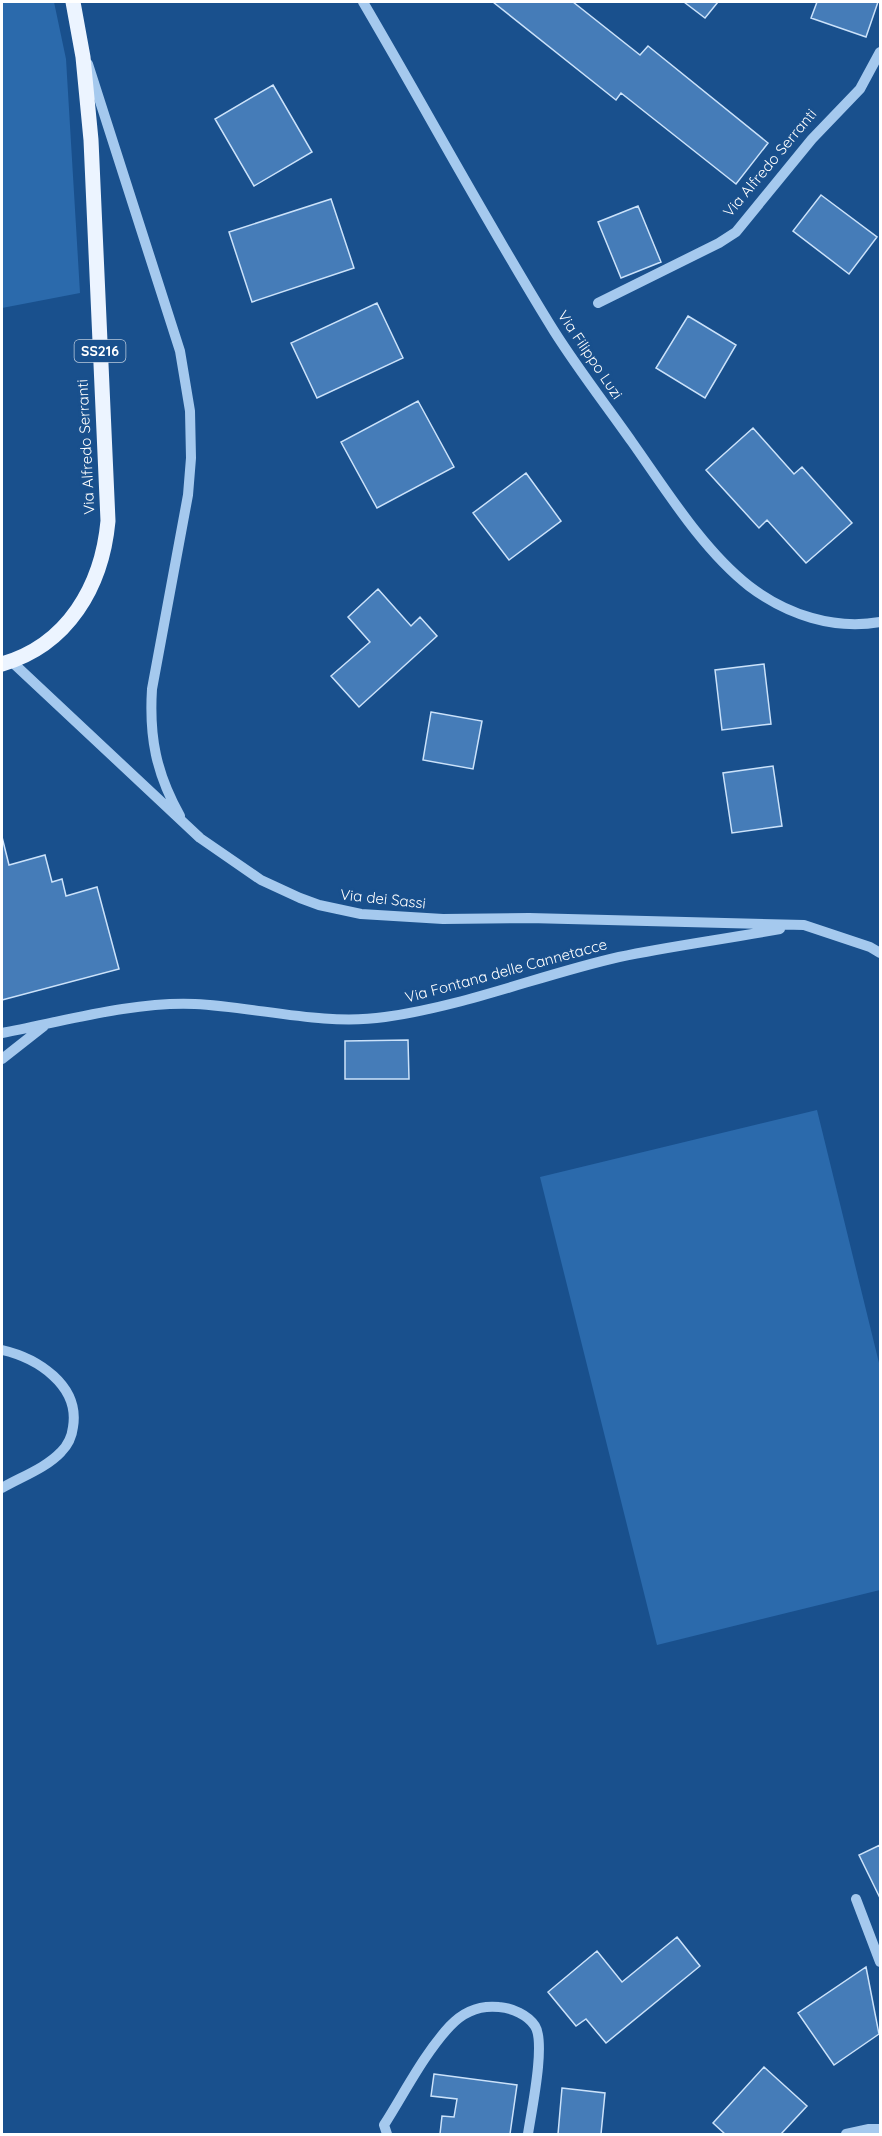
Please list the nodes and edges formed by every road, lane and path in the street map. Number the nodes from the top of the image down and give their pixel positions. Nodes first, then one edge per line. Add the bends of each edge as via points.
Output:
1 (73, 2) edge
2 (363, 2) edge
3 (80, 38) junction
4 (880, 52) edge
5 (598, 303) dead end
6 (880, 622) edge
7 (6, 663) edge
8 (184, 824) junction
9 (804, 925) junction
10 (880, 953) edge
11 (45, 1025) junction
12 (2, 1033) edge
13 (2, 1059) edge
14 (2, 1350) edge
15 (2, 1488) edge
16 (856, 1899) dead end
17 (880, 1962) edge
18 (880, 2129) edge
19 (387, 2134) edge
20 (528, 2134) edge
21 (846, 2134) edge

1 - 3 main road, Via Alfredo Serranti / SS216
2 - 6 street, Via Filippo Luzi via 555,333 684,516 728,568 775,602 815,620 842,625
3 - 7 main road, Via Alfredo Serranti / SS216 via 91,140 108,521 105,550 92,584 72,618 42,645
3 - 8 street via 180,351 190,411 188,495 151,710 161,778
4 - 5 street, Via Alfredo Serranti via 860,89 812,139 736,232
7 - 8 street, Via dei Sassi
8 - 9 street, Via dei Sassi via 261,880 319,905 362,914
9 - 10 street via 870,946
9 - 11 street, Via Fontana delle Cannetacce via 618,957 435,1008 383,1018 337,1019 186,1004 125,1010
11 - 12 street, Via Fontana delle Cannetacce
11 - 13 street
14 - 15 street via 30,1359 55,1376 70,1398 74,1420 68,1443 61,1452
16 - 17 street
18 - 21 street
19 - 20 street via 384,2125 433,2047 469,2010 485,2007 516,2011 536,2027 537,2075

